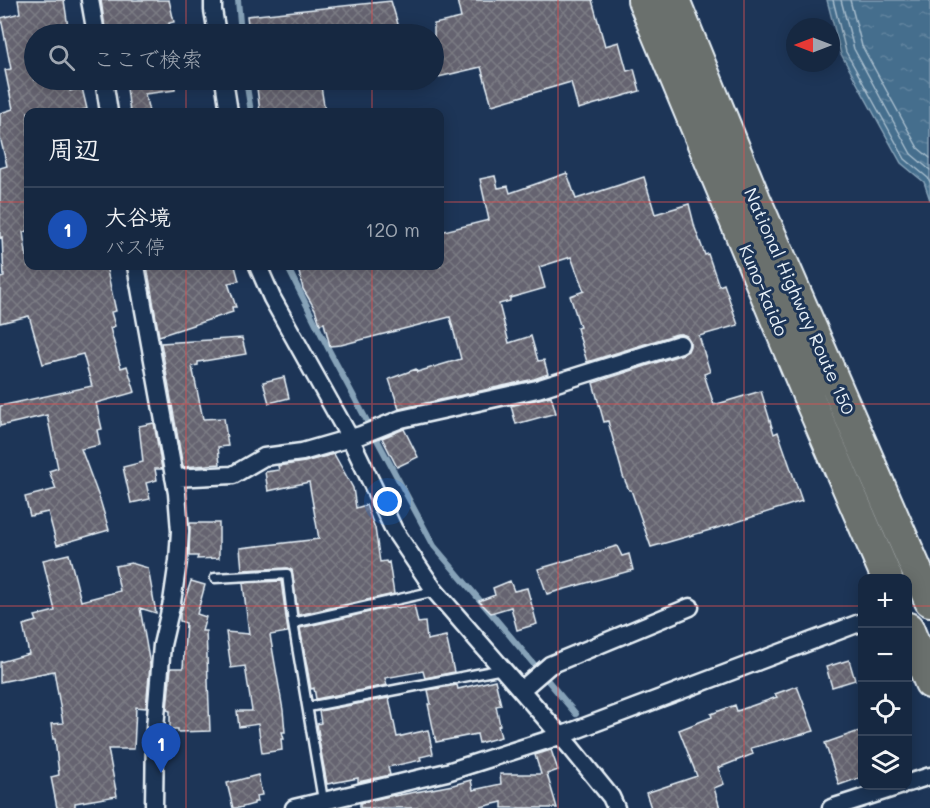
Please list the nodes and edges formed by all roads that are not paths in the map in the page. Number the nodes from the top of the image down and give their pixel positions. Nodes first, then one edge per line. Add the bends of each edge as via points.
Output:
1 (90, 0) edge
2 (213, 0) edge
3 (643, 0) edge
4 (674, 0) edge
5 (94, 24) edge
6 (215, 24) edge
7 (106, 90) edge
8 (226, 90) edge
9 (109, 108) edge
10 (229, 108) edge
11 (137, 270) edge
12 (260, 270) edge
13 (680, 344) dead end
14 (350, 438) junction
15 (174, 478) junction
16 (884, 574) edge
17 (215, 578) dead end
18 (435, 591) junction
19 (930, 601) edge
20 (690, 607) dead end
21 (293, 623) junction
22 (858, 624) edge
23 (912, 638) edge
24 (503, 669) junction
25 (930, 683) edge
26 (521, 690) junction
27 (308, 707) junction
28 (560, 736) junction
29 (930, 776) edge
30 (912, 782) edge
31 (887, 790) edge
32 (324, 804) edge
33 (154, 808) edge
34 (294, 808) edge
35 (616, 808) edge
36 (831, 808) edge

1 - 5 street
2 - 6 street
3 - 16 highway, Kuno-kaido
4 - 19 highway, National Highway Route 150 via 755,199
7 - 9 street
8 - 10 street
11 - 15 street
12 - 14 street
13 - 14 street via 537,389 401,419
14 - 15 street via 302,452 264,457 233,475
14 - 18 street via 394,530
15 - 33 street via 180,531 162,645
17 - 21 lane via 287,574
18 - 21 lane
18 - 24 street
20 - 26 street via 550,665
21 - 27 lane
22 - 28 street
23 - 25 highway
24 - 26 street
24 - 27 lane
26 - 28 street
27 - 32 lane
28 - 32 street via 447,772
28 - 35 street
29 - 30 street
31 - 36 street
32 - 34 street

